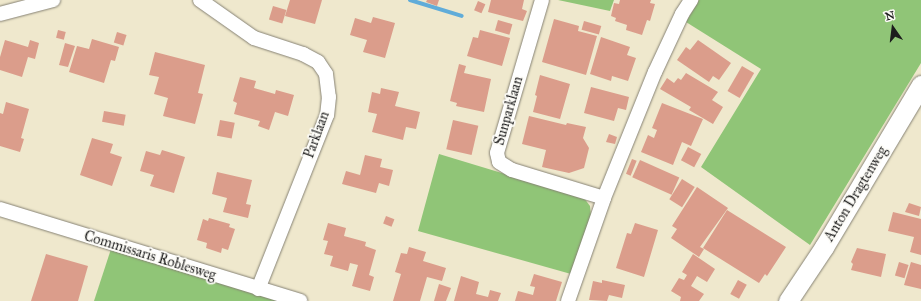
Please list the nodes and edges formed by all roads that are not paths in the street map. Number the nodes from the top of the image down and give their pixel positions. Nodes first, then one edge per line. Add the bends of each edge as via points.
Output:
1 (53, 0) edge
2 (200, 0) edge
3 (542, 0) edge
4 (691, 0) edge
5 (1, 14) edge
6 (921, 85) edge
7 (604, 198) junction
8 (0, 209) edge
9 (258, 289) junction
10 (300, 301) edge
11 (568, 301) edge
12 (788, 301) edge

1 - 5 street
2 - 9 street, Parklaan via 254,38 303,54 318,62 326,74 329,97 326,115
3 - 7 street, Sunparklaan via 496,153 499,162 512,170
4 - 7 street via 655,72
6 - 12 main road, Anton Dragtenweg via 824,247
7 - 11 street
8 - 9 street, Commissaris Roblesweg
9 - 10 street, Commissaris Roblesweg

